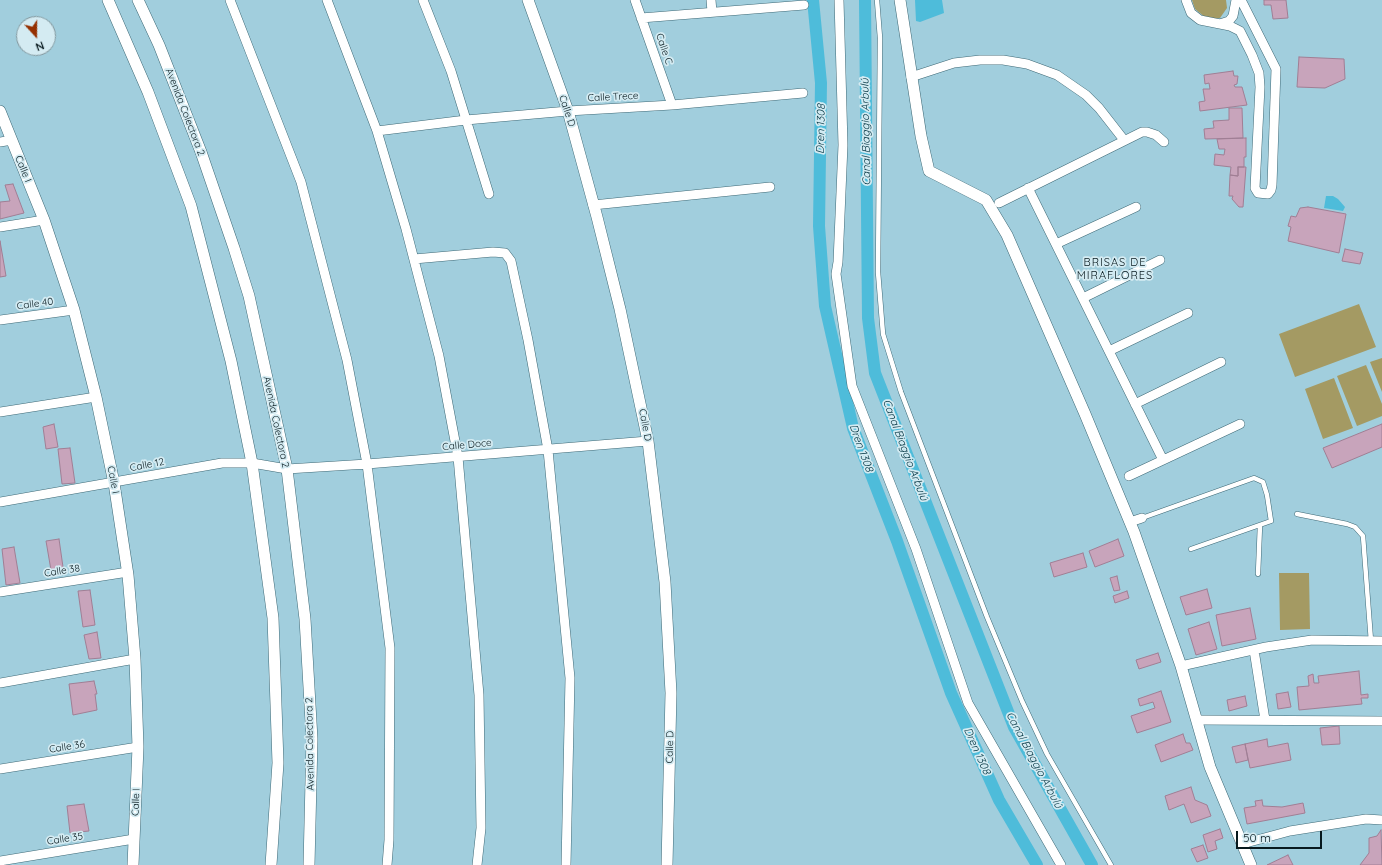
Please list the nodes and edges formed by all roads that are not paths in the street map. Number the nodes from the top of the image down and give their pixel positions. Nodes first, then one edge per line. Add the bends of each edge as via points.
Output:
1 (108, 0) edge
2 (138, 0) edge
3 (230, 0) edge
4 (327, 0) edge
5 (423, 0) edge
6 (528, 0) edge
7 (635, 0) edge
8 (710, 0) edge
9 (839, 0) edge
10 (877, 0) edge
11 (900, 0) edge
12 (1186, 0) edge
13 (1236, 0) edge
14 (1241, 0) edge
15 (804, 4) dead end
16 (712, 12) junction
17 (642, 18) junction
18 (1219, 24) junction
19 (911, 77) junction
20 (803, 93) dead end
21 (672, 105) junction
22 (0, 111) edge
23 (568, 111) junction
24 (466, 120) junction
25 (377, 131) junction
26 (12, 140) junction
27 (1124, 140) junction
28 (0, 142) edge
29 (1164, 142) dead end
30 (770, 187) dead end
31 (1028, 188) junction
32 (489, 194) dead end
33 (999, 203) dead end
34 (593, 205) junction
35 (1136, 207) dead end
36 (44, 220) junction
37 (0, 227) edge
38 (1056, 244) junction
39 (414, 259) junction
40 (1160, 260) dead end
41 (1083, 298) junction
42 (74, 310) junction
43 (1188, 313) dead end
44 (0, 320) edge
45 (1109, 351) junction
46 (1221, 362) dead end
47 (96, 397) junction
48 (1135, 404) junction
49 (0, 412) edge
50 (1240, 424) dead end
51 (648, 441) junction
52 (548, 450) junction
53 (458, 457) junction
54 (1163, 460) junction
55 (252, 464) junction
56 (367, 464) junction
57 (287, 469) junction
58 (1129, 476) dead end
59 (114, 483) junction
60 (0, 502) edge
61 (1297, 514) dead end
62 (1142, 518) joint
63 (1130, 522) junction
64 (1260, 525) junction
65 (1192, 549) dead end
66 (128, 572) junction
67 (1258, 574) dead end
68 (0, 592) edge
69 (1370, 641) junction
70 (1382, 641) edge
71 (1254, 650) junction
72 (135, 659) junction
73 (1181, 666) junction
74 (0, 683) edge
75 (1196, 720) junction
76 (1265, 720) junction
77 (1382, 721) edge
78 (138, 746) junction
79 (0, 769) edge
80 (1382, 820) edge
81 (134, 839) junction
82 (1242, 844) junction
83 (0, 861) edge
84 (133, 865) edge
85 (271, 865) edge
86 (309, 865) edge
87 (387, 865) edge
88 (477, 865) edge
89 (566, 865) edge
90 (667, 865) edge
91 (1061, 865) edge
92 (1111, 865) edge
93 (1251, 865) edge

1 - 55 street via 148,92 191,206 231,361
2 - 57 street, Avenida Colectora 2 via 159,45 201,152 234,248 248,296
3 - 56 street via 301,182 347,360
4 - 25 street
5 - 24 street via 452,71
6 - 23 street, Calle D
7 - 17 street, Calle C
8 - 16 street
9 - 91 street via 844,145 836,274 852,386 916,549 968,703
10 - 92 lane via 880,38 878,272 883,334 904,400 1022,701 1047,754
11 - 19 street
12 - 18 street via 1191,13 1196,17
13 - 18 street via 1234,16 1229,21
14 - 18 street via 1276,69 1272,185 1268,194 1258,193 1255,188 1260,100 1257,67 1240,31 1236,27
15 - 16 street
16 - 17 street
17 - 21 street, Calle C
19 - 27 street via 960,62 1002,60 1028,64 1057,75 1086,95
19 - 63 street via 929,171 986,200 1007,235
20 - 21 street, Calle Trece
21 - 23 street, Calle Trece
22 - 26 street, Calle I
23 - 24 street, Calle Trece
23 - 34 street, Calle D
24 - 25 street, Calle Trece
24 - 32 street
25 - 39 street
26 - 28 street
26 - 36 street, Calle I
27 - 29 street via 1147,132
27 - 31 street
30 - 34 street
31 - 33 street
31 - 38 street
34 - 51 street, Calle D via 620,309
35 - 38 street
36 - 37 street
36 - 42 street, Calle I
38 - 41 street
39 - 52 street via 493,252 505,253 511,261
39 - 53 street via 439,356
40 - 41 street
41 - 45 street
42 - 44 street, Calle 40
42 - 47 street, Calle I
43 - 45 street
45 - 48 street
46 - 48 street
47 - 49 street
47 - 59 street, Calle I
48 - 54 street
50 - 54 street
51 - 52 street, Calle Doce
51 - 90 street, Calle D via 665,582 671,693
52 - 53 street, Calle Doce
52 - 89 street via 570,678
53 - 56 street, Calle Doce
53 - 88 street via 479,695 481,828
54 - 58 street
55 - 57 street, Calle 12
55 - 59 street, Calle 12 via 222,463
55 - 85 street via 273,618 278,763
56 - 57 street, Calle Doce
56 - 87 street via 390,648
57 - 86 street, Avenida Colectora 2 via 306,618 312,739
59 - 60 street, Calle 12
59 - 66 street, Calle I
61 - 69 lane via 1347,524 1363,536
62 - 63 street
62 - 64 lane via 1254,478 1263,482 1268,495 1271,521
63 - 73 street
64 - 65 lane
64 - 67 lane
66 - 68 street, Calle 38
66 - 72 street, Calle I
69 - 70 street
69 - 71 street via 1312,640
71 - 73 street
71 - 76 street
72 - 74 street
72 - 78 street, Calle I
73 - 75 street
75 - 76 street
75 - 82 street via 1210,767
76 - 77 street
78 - 79 street, Calle 36
78 - 81 street, Calle I
80 - 82 street via 1366,819 1290,831
81 - 83 street, Calle 35
81 - 84 street, Calle I
82 - 93 street

